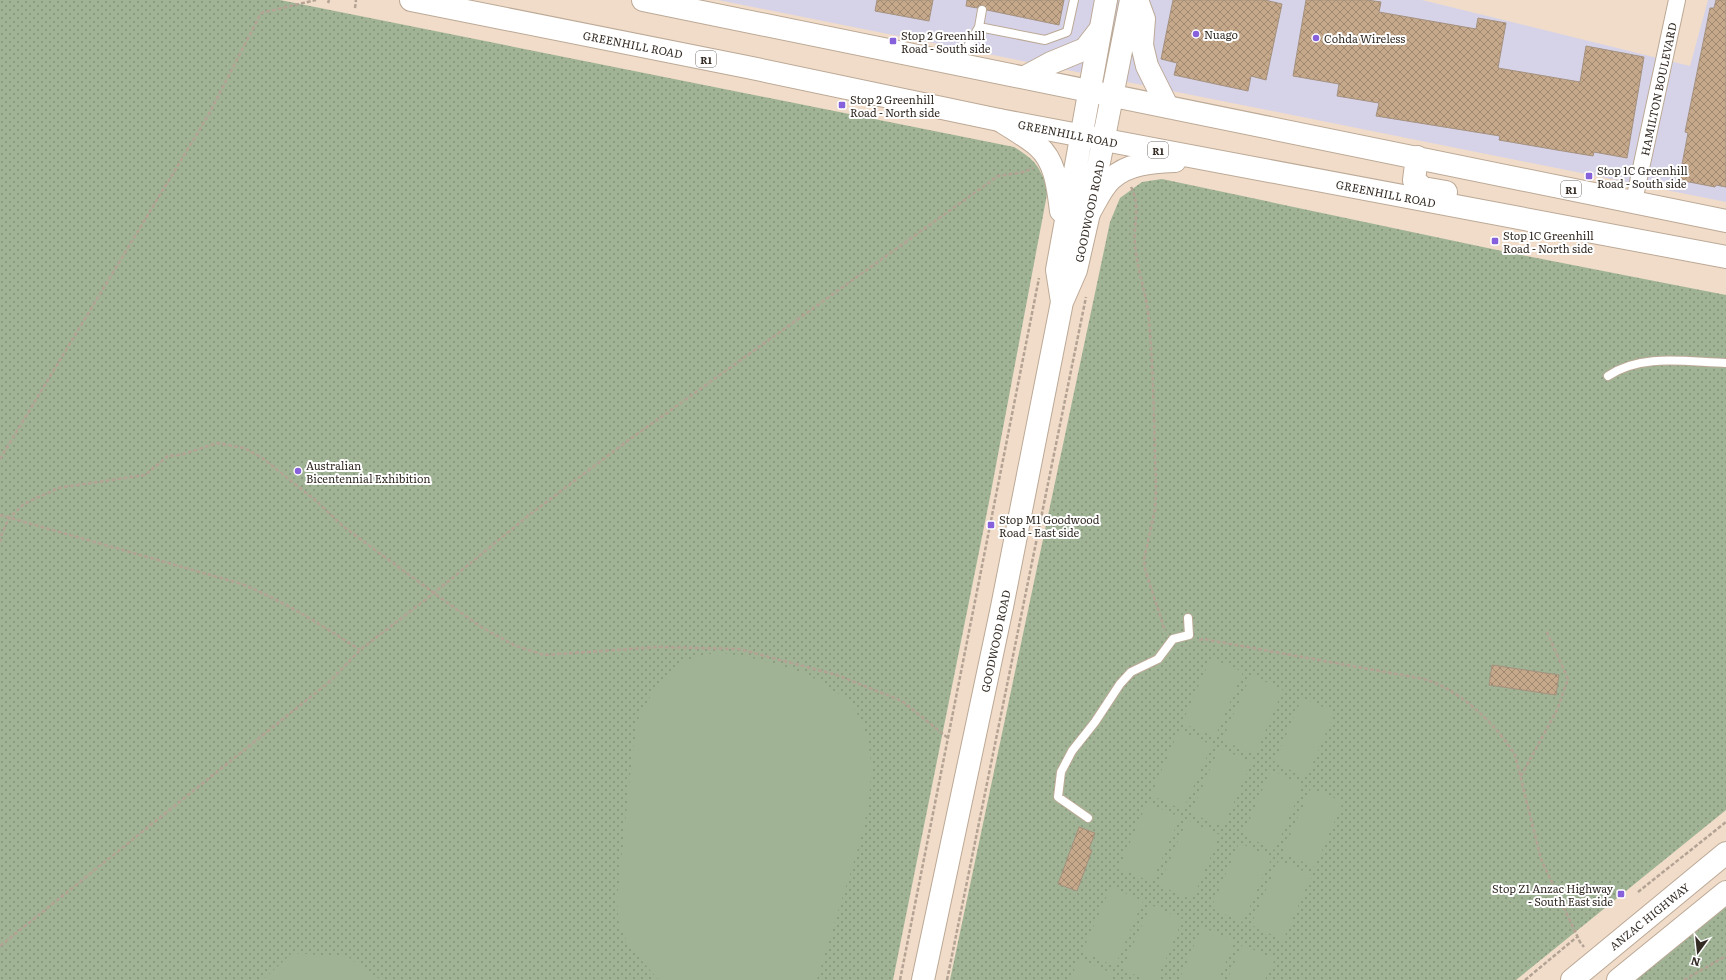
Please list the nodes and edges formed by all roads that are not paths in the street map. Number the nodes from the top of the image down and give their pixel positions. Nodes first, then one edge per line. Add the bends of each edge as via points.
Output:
1 (642, 0) edge
2 (1074, 0) edge
3 (1106, 0) edge
4 (1131, 0) edge
5 (1137, 0) edge
6 (1677, 0) edge
7 (417, 1) edge
8 (485, 7) edge
9 (982, 10) dead end
10 (979, 27) junction
11 (1099, 31) junction
12 (959, 63) junction
13 (1025, 77) junction
14 (1089, 90) junction
15 (1112, 94) junction
16 (1167, 106) junction
17 (999, 120) junction
18 (1080, 135) junction
19 (1104, 140) junction
20 (1417, 157) junction
21 (1213, 161) junction
22 (1634, 202) junction
23 (1089, 213) junction
24 (1498, 214) junction
25 (1726, 221) edge
26 (1064, 232) junction
27 (1726, 257) edge
28 (1062, 302) junction
29 (1726, 363) edge
30 (1608, 376) dead end
31 (1188, 618) dead end
32 (1088, 818) dead end
33 (1726, 853) edge
34 (1726, 892) edge
35 (923, 980) edge
36 (1572, 980) edge
37 (1618, 980) edge

1 - 12 main road, R1
2 - 10 lane via 1067,32 1045,40
3 - 11 main road, GOODWOOD ROAD
4 - 15 main road, GOODWOOD ROAD
5 - 16 main road via 1144,19 1142,45 1147,66
6 - 22 street, HAMILTON BOULEVARD
7 - 8 main road, GREENHILL ROAD / R1
8 - 17 main road, GREENHILL ROAD / R1 via 747,67
9 - 10 lane
10 - 12 lane
11 - 13 main road via 1085,49
11 - 14 main road, GOODWOOD ROAD
12 - 13 main road, R1
13 - 14 main road, R1
14 - 15 main road, R1
14 - 18 main road, GOODWOOD ROAD
15 - 16 main road, R1
15 - 19 main road, GOODWOOD ROAD
16 - 20 main road, R1
17 - 18 main road, GREENHILL ROAD / R1
17 - 26 main road via 1038,146 1050,162 1058,186
18 - 19 main road, GREENHILL ROAD / R1
18 - 26 main road, GOODWOOD ROAD
19 - 21 main road, GREENHILL ROAD / R1
19 - 23 main road, GOODWOOD ROAD
20 - 22 main road, R1
20 - 24 main road via 1414,180 1423,188 1464,196
21 - 23 main road via 1141,164 1121,171 1110,180
21 - 24 main road, GREENHILL ROAD / R1
22 - 25 main road, R1
23 - 28 main road, GOODWOOD ROAD via 1076,270
24 - 27 main road, GREENHILL ROAD / R1
26 - 28 main road, GOODWOOD ROAD via 1058,270
28 - 35 main road, GOODWOOD ROAD via 1002,607
29 - 30 lane via 1653,360 1620,368
31 - 32 lane via 1189,635 1173,639 1158,659 1131,672 1072,750 1061,772 1058,797
33 - 36 main road, ANZAC HIGHWAY
34 - 37 main road

